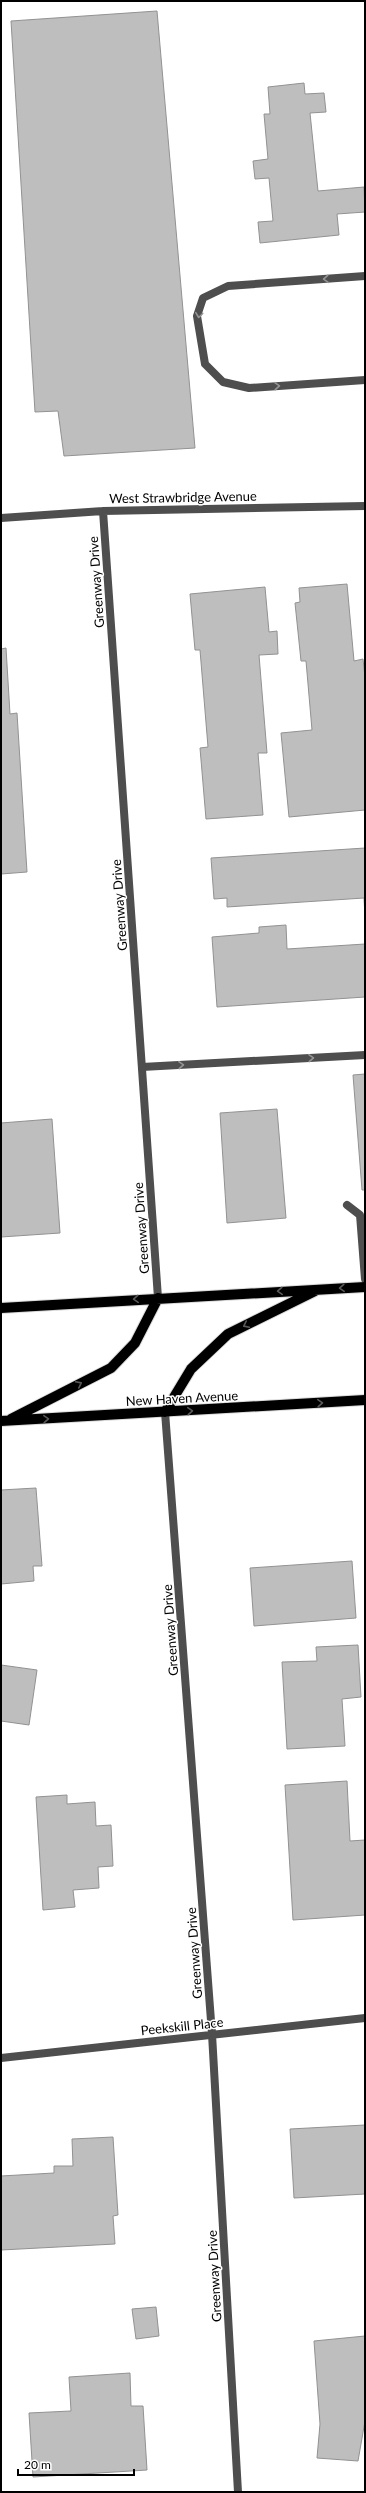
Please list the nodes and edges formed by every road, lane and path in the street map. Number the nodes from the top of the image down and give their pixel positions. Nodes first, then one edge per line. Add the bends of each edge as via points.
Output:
1 (365, 276) edge
2 (365, 380) edge
3 (365, 506) edge
4 (104, 511) junction
5 (1, 518) edge
6 (365, 1055) edge
7 (142, 1067) junction
8 (347, 1205) dead end
9 (365, 1279) edge
10 (365, 1287) edge
11 (319, 1289) junction
12 (158, 1298) junction
13 (1, 1308) edge
14 (365, 1400) edge
15 (165, 1412) junction
16 (4, 1421) edge
17 (365, 2018) edge
18 (212, 2034) junction
19 (1, 2058) edge
20 (238, 2492) edge

1 -> 2 street via 228,286 203,298 197,316 205,364 223,382 249,388
3 - 4 street, West Strawbridge Avenue
4 - 5 street, West Strawbridge Avenue
4 - 7 street, Greenway Drive
7 -> 6 street
7 - 12 street, Greenway Drive
8 - 9 street via 360,1214
10 -> 11 main road
11 -> 12 main road
11 -> 15 main road via 228,1334 191,1369
12 -> 13 main road
16 -> 12 main road via 111,1368 136,1343
15 -> 14 main road, New Haven Avenue
16 -> 15 main road, New Haven Avenue
15 - 18 street, Greenway Drive
17 - 18 street, Peekskill Place
18 - 19 street, Peekskill Place
18 - 20 street, Greenway Drive

